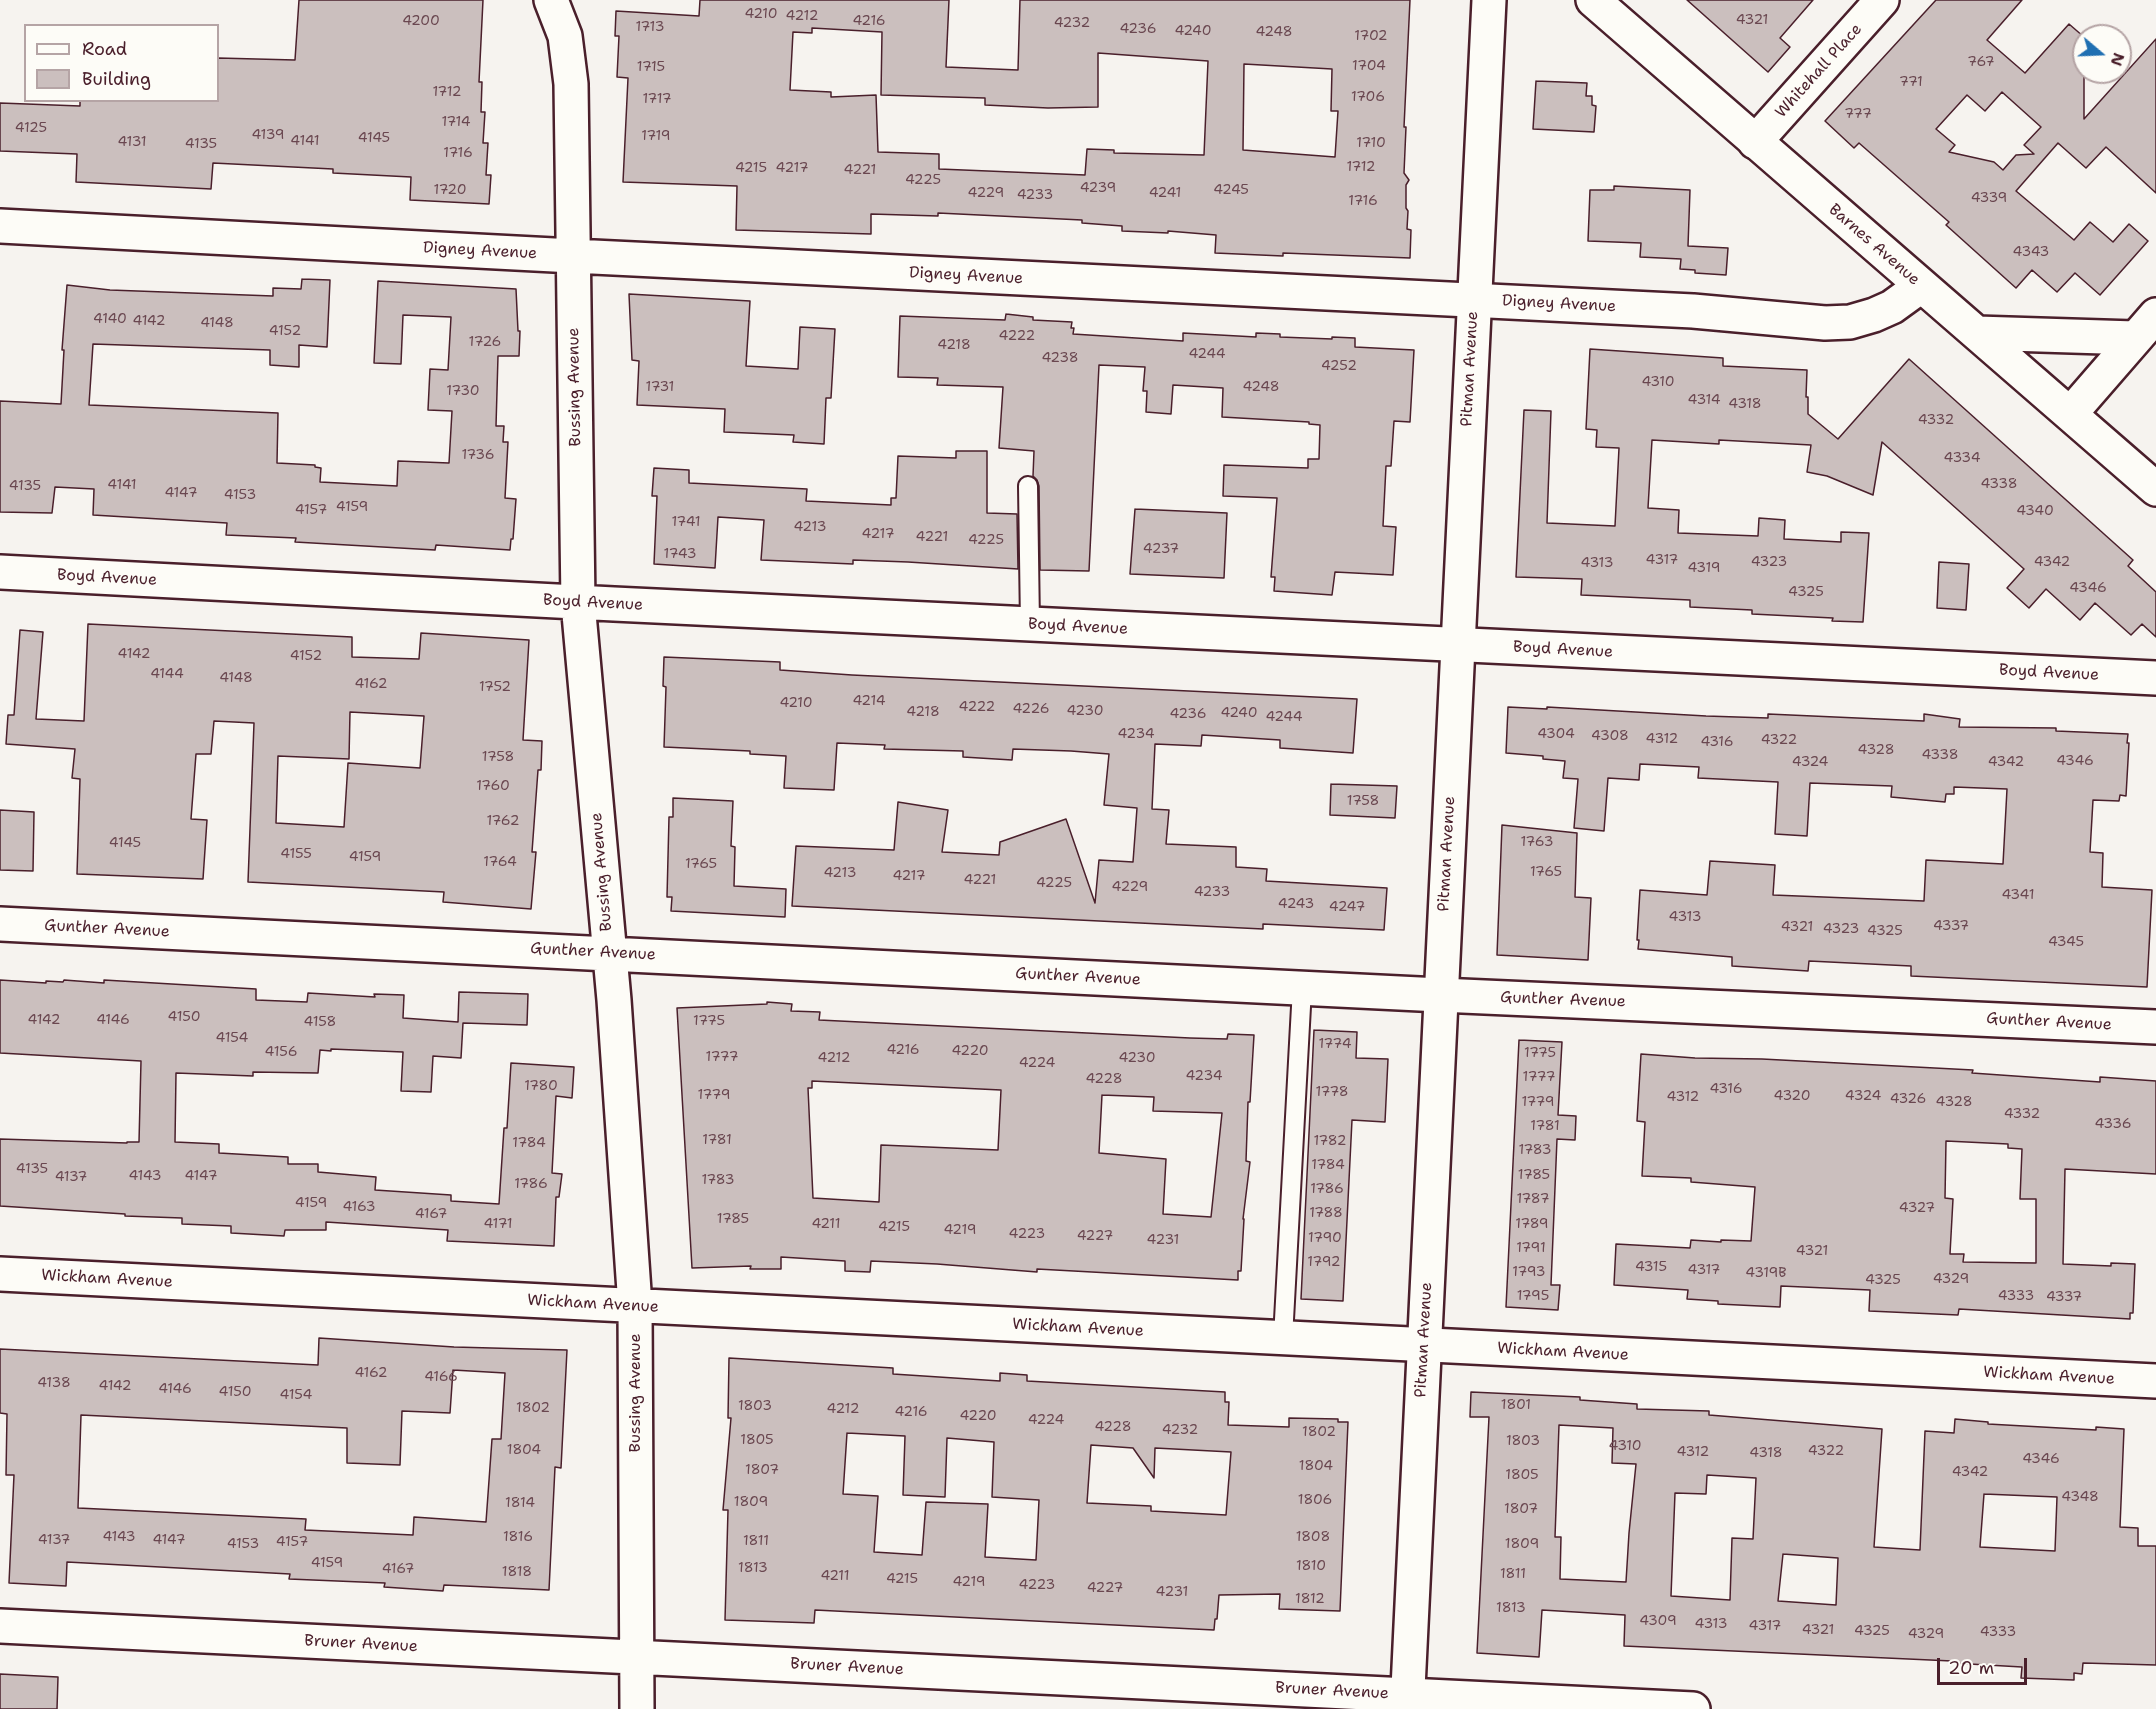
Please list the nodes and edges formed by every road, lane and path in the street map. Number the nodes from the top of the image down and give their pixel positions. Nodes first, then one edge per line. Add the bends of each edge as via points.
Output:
1 (551, 0) edge
2 (567, 0) edge
3 (1489, 0) edge
4 (1593, 0) edge
5 (1882, 0) edge
6 (565, 36) junction
7 (1755, 142) junction
8 (0, 226) edge
9 (573, 256) junction
10 (1921, 286) junction
11 (1473, 301) junction
12 (2145, 327) edge
13 (1977, 333) junction
14 (2071, 413) junction
15 (1028, 486) dead end
16 (2156, 489) edge
17 (0, 572) edge
18 (578, 603) junction
19 (1030, 624) junction
20 (1458, 645) junction
21 (2156, 678) edge
22 (0, 924) edge
23 (609, 953) junction
24 (1302, 988) junction
25 (1440, 995) junction
26 (2156, 1027) edge
27 (0, 1274) edge
28 (635, 1306) junction
29 (1284, 1338) junction
30 (1424, 1346) junction
31 (2156, 1381) edge
32 (0, 1626) edge
33 (636, 1657) junction
34 (1408, 1702) edge
35 (637, 1709) edge
36 (1693, 1709) edge

1 - 6 street, Bussing Avenue
2 - 6 street, Bussing Avenue
3 - 11 street, Pitman Avenue
4 - 7 street, Barnes Avenue
5 - 7 street, Whitehall Place
6 - 9 street, Bussing Avenue via 571,84
7 - 10 street, Barnes Avenue
8 - 9 street, Digney Avenue
9 - 11 street, Digney Avenue
9 - 18 street, Bussing Avenue
10 - 11 street, Digney Avenue via 1874,315 1850,322 1825,323 1693,311
10 - 13 street, Barnes Avenue
11 - 20 street, Pitman Avenue
12 - 13 street
12 - 14 street
13 - 14 street, Barnes Avenue
14 - 16 street, Barnes Avenue
15 - 19 lane
17 - 18 street, Boyd Avenue
18 - 19 street, Boyd Avenue
18 - 23 street, Bussing Avenue
19 - 20 street, Boyd Avenue
20 - 21 street, Boyd Avenue
20 - 25 street, Pitman Avenue
22 - 23 street, Gunther Avenue
23 - 24 street, Gunther Avenue
23 - 28 street, Bussing Avenue
24 - 25 street, Gunther Avenue
24 - 29 lane
25 - 26 street, Gunther Avenue
25 - 30 street, Pitman Avenue
27 - 28 street, Wickham Avenue
28 - 29 street, Wickham Avenue
28 - 33 street, Bussing Avenue
29 - 30 street, Wickham Avenue
30 - 31 street, Wickham Avenue
30 - 34 street, Pitman Avenue
32 - 33 street, Bruner Avenue
33 - 34 street, Bruner Avenue
33 - 35 street, Bussing Avenue
34 - 36 street, Bruner Avenue

